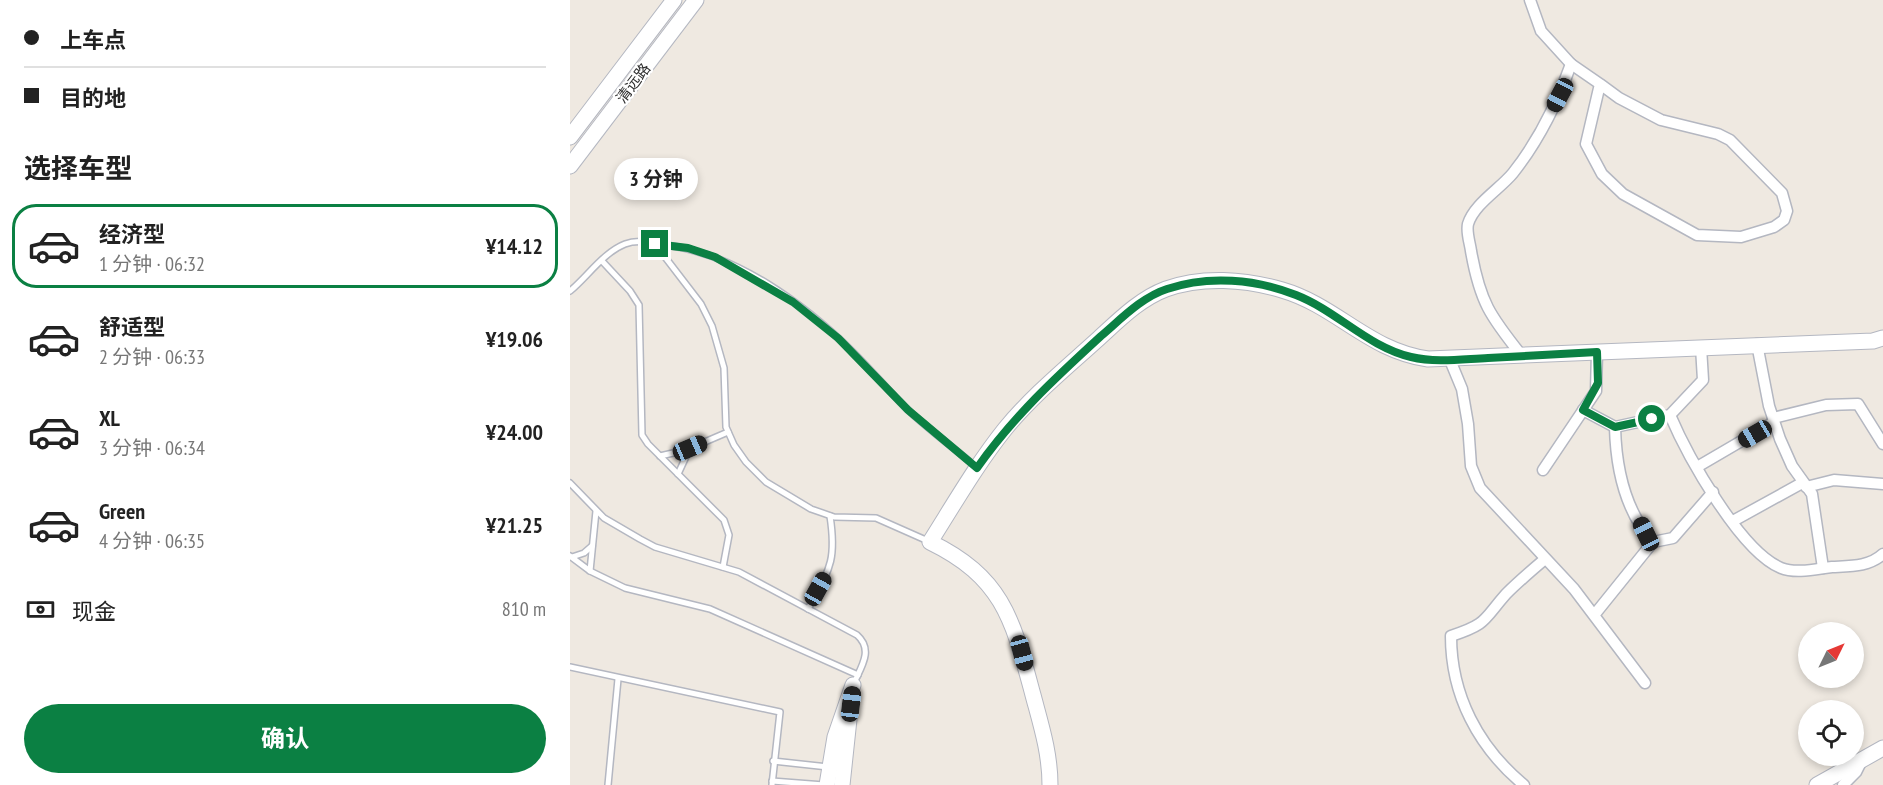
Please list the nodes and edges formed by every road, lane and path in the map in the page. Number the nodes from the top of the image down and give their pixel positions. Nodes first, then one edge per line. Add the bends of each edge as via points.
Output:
1 (674, 0) edge
2 (696, 0) edge
3 (1529, 0) edge
4 (1571, 64) junction
5 (1600, 84) junction
6 (570, 137) edge
7 (570, 166) edge
8 (655, 244) junction
9 (602, 261) junction
10 (570, 291) edge
11 (1883, 338) edge
12 (1757, 344) junction
13 (1701, 347) junction
14 (1597, 352) junction
15 (1522, 356) junction
16 (1450, 360) junction
17 (1583, 410) junction
18 (1670, 415) junction
19 (1774, 420) junction
20 (1615, 427) junction
21 (728, 432) junction
22 (1883, 444) edge
23 (690, 448) junction
24 (660, 456) junction
25 (1696, 467) junction
26 (977, 468) junction
27 (1543, 470) dead end
28 (678, 474) junction
29 (570, 483) edge
30 (1883, 484) edge
31 (1804, 485) junction
32 (1713, 492) junction
33 (596, 511) junction
34 (830, 516) junction
35 (1733, 521) junction
36 (930, 542) junction
37 (1653, 542) junction
38 (593, 544) junction
39 (1883, 554) edge
40 (571, 556) edge
41 (1545, 559) junction
42 (723, 567) junction
43 (1822, 568) junction
44 (590, 571) junction
45 (808, 609) junction
46 (1595, 614) junction
47 (570, 667) edge
48 (618, 679) junction
49 (856, 680) junction
50 (1645, 683) dead end
51 (1883, 748) edge
52 (1864, 759) edge
53 (773, 761) junction
54 (829, 766) junction
55 (1852, 766) edge
56 (1860, 766) edge
57 (772, 783) edge
58 (608, 785) edge
59 (827, 785) edge
60 (842, 785) edge
61 (1050, 785) edge
62 (1524, 785) edge
63 (1817, 785) edge
64 (1843, 785) edge

1 - 6 street, 清远路
2 - 7 street, 清远路
3 - 4 street via 1541,31
4 - 5 street
4 - 15 street via 1560,95 1535,141 1468,225 1483,302
5 - 5 street via 1654,117 1730,140 1782,193 1787,211 1784,220 1741,237 1697,236 1623,194 1602,174 1586,144
8 - 9 lane via 624,245
8 - 21 lane via 701,304 717,338 724,368
8 - 26 lane via 688,248 715,257 793,302 838,338 908,410
9 - 10 lane
9 - 24 lane via 639,305 641,428 648,444
11 - 12 street
12 - 13 street
12 - 19 street
13 - 14 street
13 - 18 street via 1703,380
14 - 15 street
14 - 17 street via 1598,383
15 - 16 street
16 - 26 street via 1414,357 1385,348 1320,306 1270,286 1225,280 1180,285 1153,295 1117,322 1028,403
16 - 41 street via 1462,389 1476,480
17 - 20 street
17 - 27 street
18 - 20 street
18 - 25 street
19 - 22 street via 1826,405 1858,404
19 - 25 street
19 - 31 street
20 - 37 street via 1622,482
21 - 23 lane
21 - 34 lane via 740,454 766,482 799,504
23 - 24 lane
23 - 28 lane
24 - 28 lane
25 - 32 street
26 - 36 street
28 - 42 lane via 727,525 729,540
29 - 33 lane
30 - 31 street via 1834,480
31 - 35 street
31 - 43 street via 1812,494 1815,507
32 - 35 street
32 - 37 street via 1673,538
33 - 38 lane
33 - 42 lane via 655,547
34 - 36 lane via 876,518
34 - 45 lane via 832,562
35 - 43 street via 1773,564 1786,569
36 - 61 street via 975,571 1009,613 1048,751
37 - 46 street
38 - 40 lane via 584,553
38 - 44 lane
39 - 43 street via 1866,565
40 - 44 lane
41 - 46 street
41 - 62 street via 1506,595 1487,619 1451,636 1452,665 1462,705 1495,756
42 - 45 lane
44 - 49 lane via 625,588 710,609
45 - 49 lane via 861,639 867,654
46 - 50 street
47 - 48 lane
48 - 53 lane via 780,712
48 - 58 lane
49 - 54 street
49 - 60 street
51 - 52 street
53 - 54 lane
53 - 57 lane
54 - 59 street
55 - 63 street
56 - 64 street
57 - 59 lane

